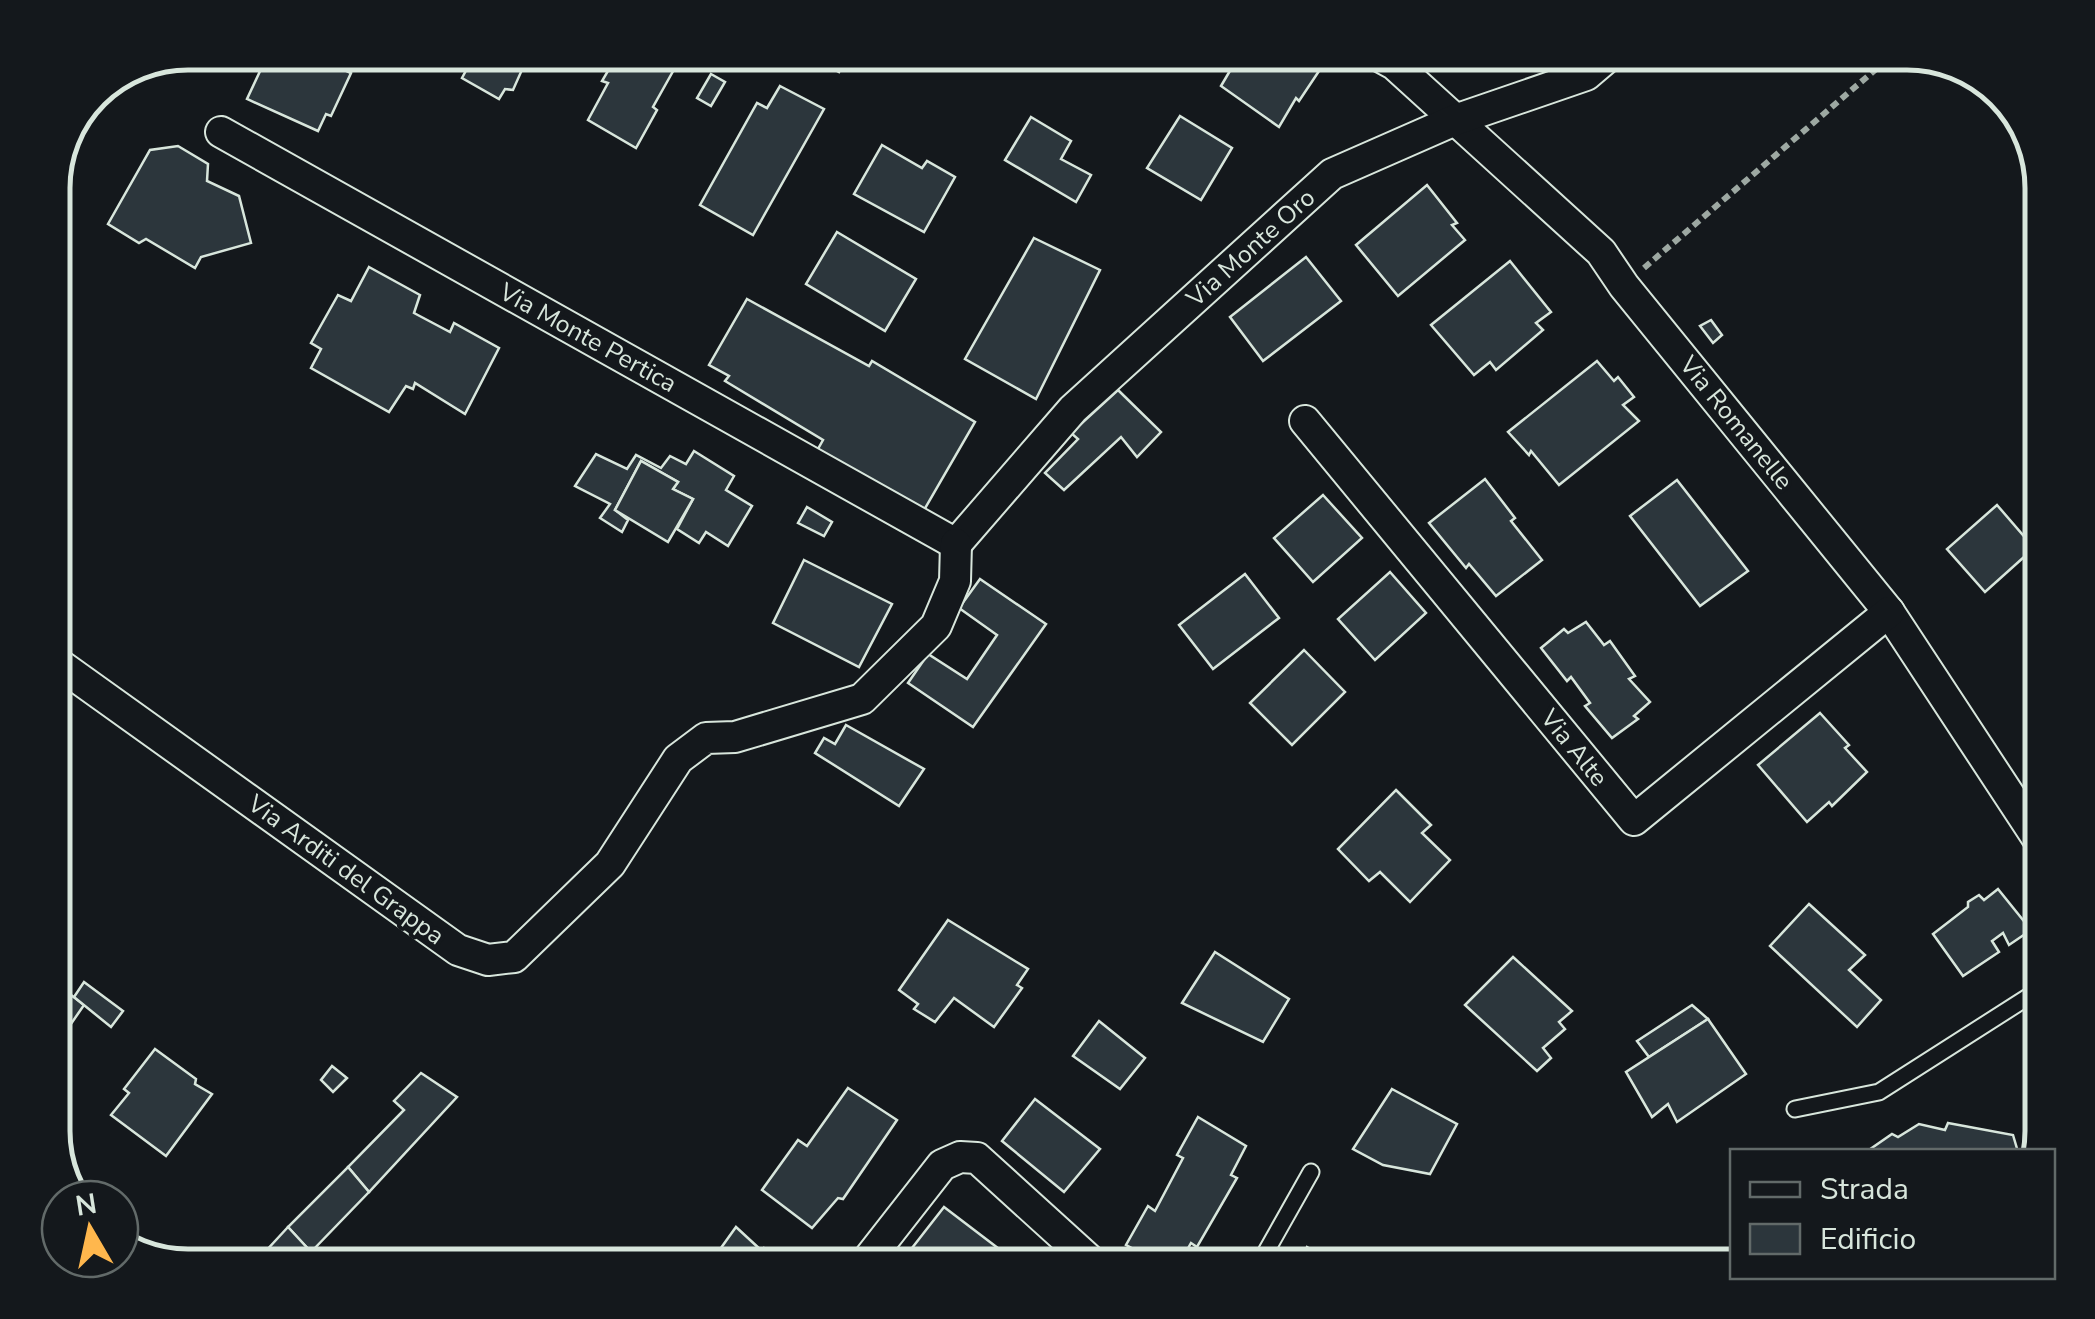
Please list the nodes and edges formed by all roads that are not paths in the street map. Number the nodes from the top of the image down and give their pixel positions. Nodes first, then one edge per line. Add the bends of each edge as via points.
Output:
1 (1401, 70) edge
2 (1592, 70) edge
3 (1455, 120) junction
4 (221, 132) dead end
5 (1305, 421) dead end
6 (956, 544) junction
7 (1890, 612) junction
8 (70, 672) edge
9 (2025, 819) edge
10 (2025, 999) edge
11 (1795, 1109) dead end
12 (1311, 1172) dead end
13 (876, 1249) edge
14 (1077, 1249) edge
15 (1268, 1249) edge

1 - 3 street, Via Romanelle
2 - 3 street, Via Monte Oro
3 - 6 street, Via Monte Oro via 1332,174 1074,409
3 - 7 street, Via Romanelle via 1600,252
4 - 6 street, Via Monte Pertica
5 - 7 street, Via Alte via 1634,820
6 - 8 street, Via Arditi del Grappa via 956,581 936,626 862,699 735,737 706,738 678,759 610,864 514,957 488,960 458,950
7 - 9 street, Via Romanelle
10 - 11 lane via 1879,1092
12 - 15 lane
13 - 14 street via 942,1165 960,1157 977,1158

